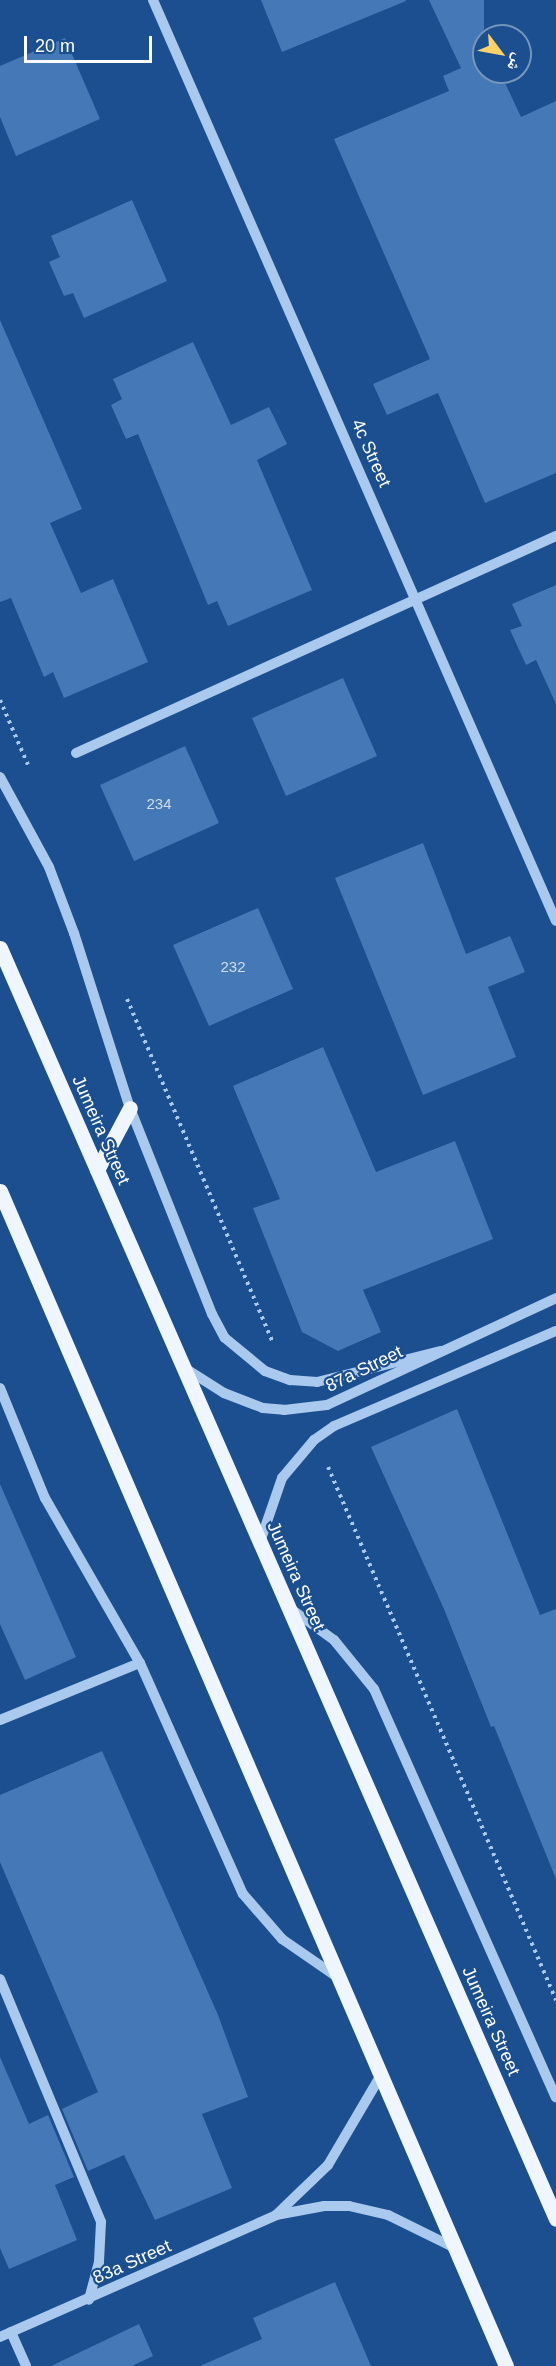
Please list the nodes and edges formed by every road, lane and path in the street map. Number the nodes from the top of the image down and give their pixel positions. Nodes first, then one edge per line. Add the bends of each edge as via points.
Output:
1 (153, 0) edge
2 (556, 536) edge
3 (418, 600) junction
4 (0, 700) edge
5 (76, 753) dead end
6 (32, 776) dead end
7 (0, 777) edge
8 (556, 921) edge
9 (0, 948) edge
10 (125, 994) dead end
11 (130, 1108) junction
12 (97, 1170) junction
13 (0, 1191) edge
14 (556, 1298) edge
15 (556, 1331) edge
16 (278, 1347) dead end
17 (440, 1351) junction
18 (183, 1367) junction
19 (0, 1388) edge
20 (326, 1462) dead end
21 (260, 1542) junction
22 (288, 1607) junction
23 (140, 1663) junction
24 (0, 1720) edge
25 (0, 1979) edge
26 (340, 1979) junction
27 (556, 2000) edge
28 (381, 2075) junction
29 (556, 2097) edge
30 (276, 2215) junction
31 (556, 2219) edge
32 (455, 2248) junction
33 (89, 2300) junction
34 (11, 2332) junction
35 (0, 2337) edge
36 (26, 2366) edge
37 (506, 2366) edge

1 - 3 street, 4c Street
2 - 3 street
3 - 5 street
3 - 8 street, 4c Street
4 - 6 path
7 - 11 street via 49,867
9 - 12 main road, Jumeira Street
10 - 16 path
11 - 12 main road
11 - 17 street via 212,1314 244,1356 290,1380 317,1382
12 - 18 main road, Jumeira Street
13 - 26 main road
14 - 17 street, 87a Street
15 - 21 street via 334,1426 314,1440 282,1478
17 - 18 street, 87a Street via 327,1405 306,1409 263,1408 243,1402
18 - 21 main road, Jumeira Street
19 - 23 street via 64,1536
20 - 27 path
21 - 22 main road, Jumeira Street
22 - 29 street via 334,1640 374,1689
22 - 31 main road, Jumeira Street
23 - 24 street
23 - 26 street via 243,1894 282,1939
25 - 33 street via 101,2222 99,2262
26 - 28 main road
28 - 30 street, 83a Street via 328,2165
28 - 32 main road
30 - 32 street, 83a Street via 324,2206 349,2206 388,2215
30 - 33 street, 83a Street
32 - 37 main road
33 - 34 street, 83a Street
34 - 35 street, 83a Street
34 - 36 street

